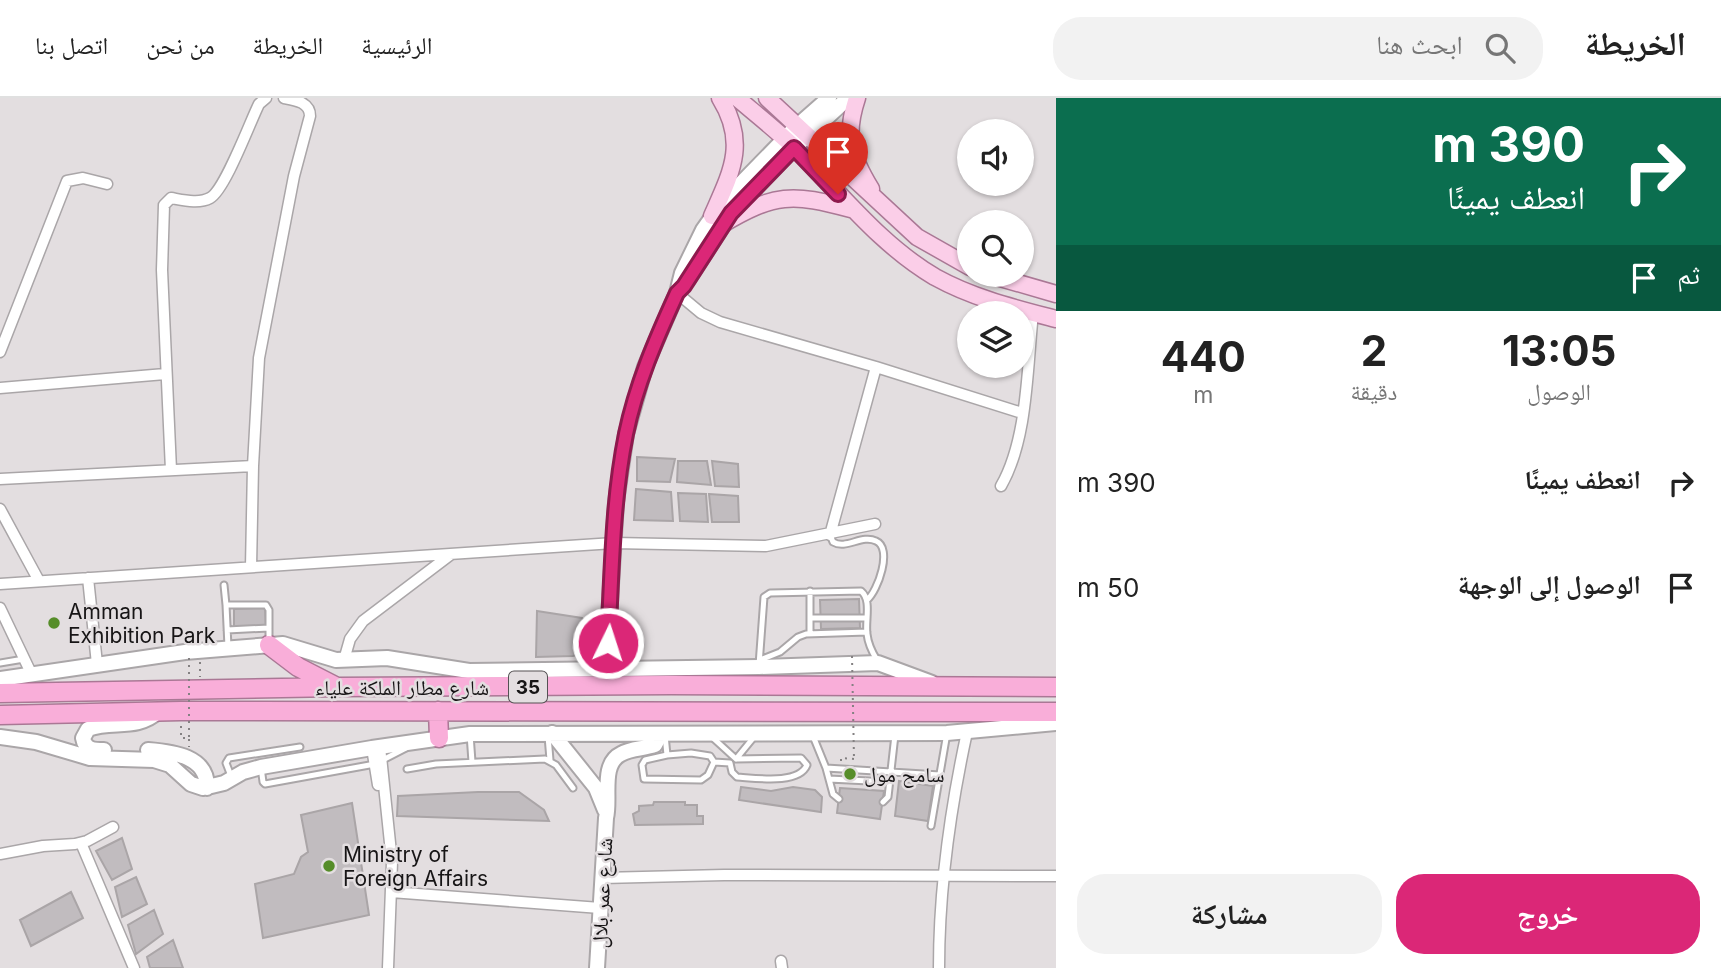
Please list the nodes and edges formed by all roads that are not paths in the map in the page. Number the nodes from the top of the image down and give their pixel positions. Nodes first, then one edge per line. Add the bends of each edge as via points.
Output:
1 (266, 98) edge
2 (284, 98) edge
3 (720, 98) edge
4 (737, 98) edge
5 (767, 98) edge
6 (829, 98) edge
7 (848, 98) edge
8 (857, 98) edge
9 (795, 137) junction
10 (107, 184) dead end
11 (881, 206) junction
12 (852, 209) junction
13 (717, 221) junction
14 (957, 260) edge
15 (1032, 287) edge
16 (677, 293) junction
17 (1056, 294) edge
18 (991, 301) edge
19 (1034, 313) edge
20 (1056, 319) edge
21 (0, 352) edge
22 (876, 367) junction
23 (165, 374) junction
24 (1026, 378) edge
25 (0, 388) edge
26 (1022, 413) junction
27 (253, 466) junction
28 (171, 470) junction
29 (0, 479) edge
30 (1001, 486) dead end
31 (0, 509) edge
32 (875, 524) dead end
33 (830, 535) junction
34 (614, 543) junction
35 (451, 555) junction
36 (251, 567) junction
37 (88, 578) junction
38 (39, 581) junction
39 (0, 584) edge
40 (224, 585) dead end
41 (810, 591) junction
42 (867, 600) junction
43 (226, 605) junction
44 (0, 608) edge
45 (810, 618) junction
46 (866, 618) junction
47 (227, 630) junction
48 (867, 632) junction
49 (810, 633) junction
50 (269, 637) junction
51 (228, 649) junction
52 (24, 659) junction
53 (344, 660) junction
54 (0, 663) edge
55 (878, 663) junction
56 (97, 664) junction
57 (759, 664) junction
58 (606, 668) junction
59 (31, 673) junction
60 (672, 677) junction
61 (0, 679) edge
62 (469, 679) junction
63 (338, 687) junction
64 (1056, 687) edge
65 (947, 688) junction
66 (0, 693) edge
67 (159, 711) junction
68 (438, 711) junction
69 (1056, 712) edge
70 (0, 715) edge
71 (1056, 723) edge
72 (967, 732) junction
73 (550, 733) junction
74 (811, 733) junction
75 (895, 733) junction
76 (947, 733) junction
77 (470, 734) junction
78 (708, 734) junction
79 (756, 734) junction
80 (663, 735) junction
81 (0, 737) edge
82 (430, 739) junction
83 (300, 747) dead end
84 (248, 754) junction
85 (377, 755) junction
86 (667, 755) junction
87 (550, 760) junction
88 (733, 761) junction
89 (472, 762) junction
90 (714, 762) junction
91 (256, 768) junction
92 (826, 768) junction
93 (407, 769) dead end
94 (890, 771) junction
95 (940, 775) junction
96 (232, 779) junction
97 (829, 779) junction
98 (889, 782) junction
99 (207, 788) junction
100 (573, 788) dead end
101 (839, 799) dead end
102 (883, 802) dead end
103 (606, 818) junction
104 (931, 826) dead end
105 (113, 827) dead end
106 (81, 842) junction
107 (0, 854) edge
108 (942, 876) junction
109 (1056, 876) edge
110 (602, 878) junction
111 (391, 892) junction
112 (600, 908) junction
113 (134, 968) edge
114 (388, 968) edge
115 (597, 968) edge
116 (939, 968) edge

1 - 23 street via 258,104 214,195 201,200 172,198 164,205
2 - 27 street via 304,103 310,116 259,358
3 - 13 main road via 733,125 735,154
4 - 9 main road
5 - 9 main road
6 - 9 street
7 - 9 street
8 - 11 main road via 852,153
9 - 11 main road
9 - 12 main road
9 - 13 street
10 - 21 street via 83,178 67,181
11 - 14 main road via 917,237
12 - 13 main road via 807,198 783,198
12 - 18 main road via 881,238 937,277
13 - 16 street via 694,245
15 - 17 main road
16 - 22 street via 720,322
16 - 34 street via 645,367 626,433
19 - 20 main road
22 - 26 street
22 - 33 street
23 - 25 street
23 - 28 street
24 - 26 street
26 - 30 street via 1017,451
27 - 28 street
27 - 36 street
28 - 29 street
31 - 38 street
32 - 33 street
33 - 34 street via 766,547
33 - 42 lane via 840,545 869,540 881,545 880,577
34 - 35 street
34 - 58 street
35 - 36 street
35 - 53 street via 363,621 350,639
36 - 37 street
37 - 38 street
37 - 56 street
38 - 39 street
40 - 43 lane
41 - 42 lane via 861,591
41 - 45 lane
41 - 57 lane via 765,594
42 - 46 lane
43 - 47 lane
43 - 50 lane via 266,606
44 - 52 street
45 - 46 lane
45 - 49 lane
46 - 48 lane
47 - 50 lane
47 - 51 lane
48 - 49 lane
48 - 55 lane
49 - 57 lane
50 - 51 street
50 - 53 street via 321,657
50 - 63 highway via 298,667
51 - 56 street
52 - 54 lane
52 - 59 street
53 - 62 street via 387,658
55 - 57 street
55 - 65 street
56 - 59 street
57 - 60 street
58 - 60 street
58 - 62 street
59 - 61 street
60 - 62 highway, شارع مطار الملكة علياء / 35
60 - 65 highway, شارع مطار الملكة علياء / 35
62 - 63 highway, شارع مطار الملكة علياء / 35
63 - 66 highway, شارع مطار الملكة علياء / 35
64 - 65 highway, شارع مطار الملكة علياء / 35
67 - 68 highway, شارع مطار الملكة علياء / 35
67 - 70 highway, شارع مطار الملكة علياء / 35
67 - 99 street via 135,724 91,727 84,742 95,750 142,749 183,757 202,767
68 - 69 highway, شارع مطار الملكة علياء / 35
68 - 82 highway
71 - 72 street
72 - 76 street
72 - 108 street
73 - 77 street
73 - 80 street
73 - 87 lane
73 - 103 street, شارع عمر بلال via 596,788
74 - 75 street
74 - 79 street
74 - 92 lane
75 - 76 street
75 - 94 lane
76 - 95 lane
77 - 82 street
77 - 89 lane
78 - 79 street
78 - 80 street
78 - 88 lane
79 - 88 lane
80 - 86 lane
80 - 103 street, شارع عمر بلال via 654,746 621,753 611,763
81 - 99 street via 90,758 154,760
82 - 85 street
83 - 84 lane
84 - 91 lane
84 - 96 lane via 226,760
85 - 91 street
85 - 111 street
86 - 90 lane via 704,754
86 - 90 lane via 645,760 644,779 701,780
87 - 89 lane
87 - 100 lane
88 - 88 lane via 732,772 737,777 768,779 798,776 807,765 801,758
88 - 90 lane
89 - 93 lane
91 - 96 street
92 - 94 lane
92 - 97 lane
94 - 95 lane
94 - 98 lane
95 - 104 lane
96 - 99 street
97 - 98 lane
97 - 101 lane
98 - 102 lane
103 - 110 street, شارع عمر بلال
105 - 106 street
106 - 107 street
106 - 113 street
108 - 109 street
108 - 110 street
108 - 116 street
110 - 112 street, شارع عمر بلال
111 - 112 street
111 - 114 street
112 - 115 street, شارع عمر بلال

